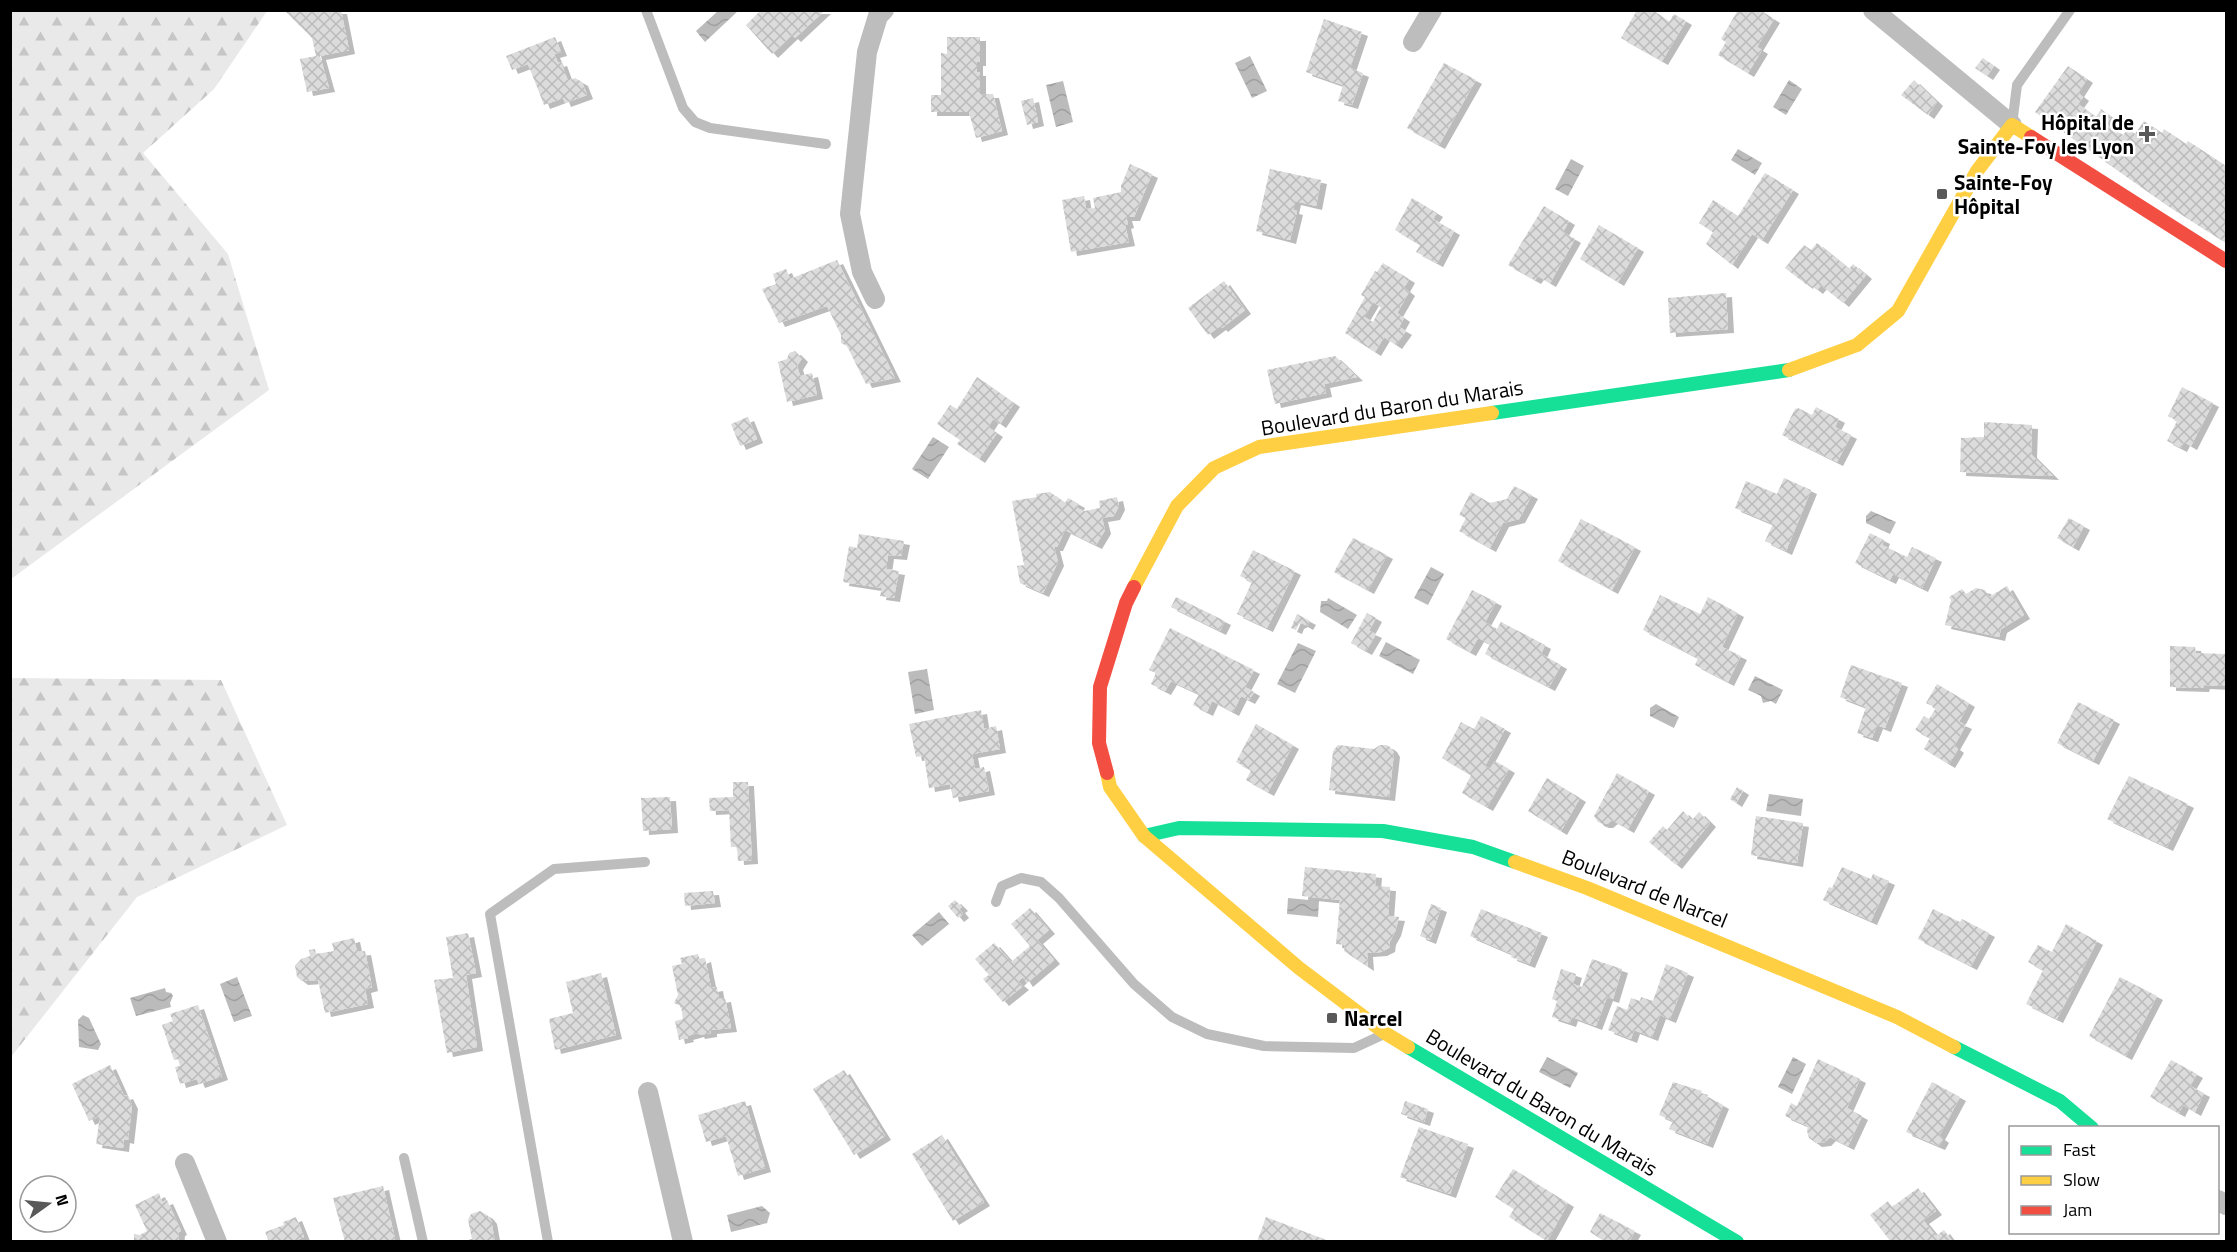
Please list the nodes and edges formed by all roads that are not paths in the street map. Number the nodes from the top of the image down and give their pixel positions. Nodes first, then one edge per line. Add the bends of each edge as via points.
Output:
1 (646, 10) edge
2 (884, 10) edge
3 (1432, 10) edge
4 (1873, 10) edge
5 (2070, 10) edge
6 (1413, 42) dead end
7 (2012, 125) junction
8 (826, 144) dead end
9 (2226, 261) edge
10 (875, 299) dead end
11 (1144, 836) junction
12 (645, 862) dead end
13 (996, 903) dead end
14 (1384, 1033) junction
15 (648, 1092) dead end
16 (2090, 1126) edge
17 (404, 1158) dead end
18 (185, 1163) dead end
19 (217, 1242) edge
20 (423, 1242) edge
21 (548, 1242) edge
22 (683, 1242) edge
23 (1737, 1242) edge

1 - 8 lane via 683,108 695,122 710,128
2 - 10 street via 878,16 867,52 849,214 862,273
3 - 6 street
4 - 7 street
5 - 7 lane via 2017,86
7 - 9 street
7 - 11 street, Boulevard du Baron du Marais via 1977,171 1898,312 1857,345 1793,369 1259,447 1214,468 1177,506 1126,603 1100,687 1099,742 1110,787
11 - 14 street, Boulevard du Baron du Marais via 1299,968
11 - 16 street, Boulevard de Narcel via 1179,828 1383,831 1473,847 1587,888 1897,1017 2060,1101
12 - 21 lane via 554,869 490,914
13 - 14 lane via 1002,886 1021,878 1041,882 1134,984 1172,1017 1207,1034 1264,1046 1354,1048
14 - 23 street, Boulevard du Baron du Marais
15 - 22 street
17 - 20 lane
18 - 19 street

